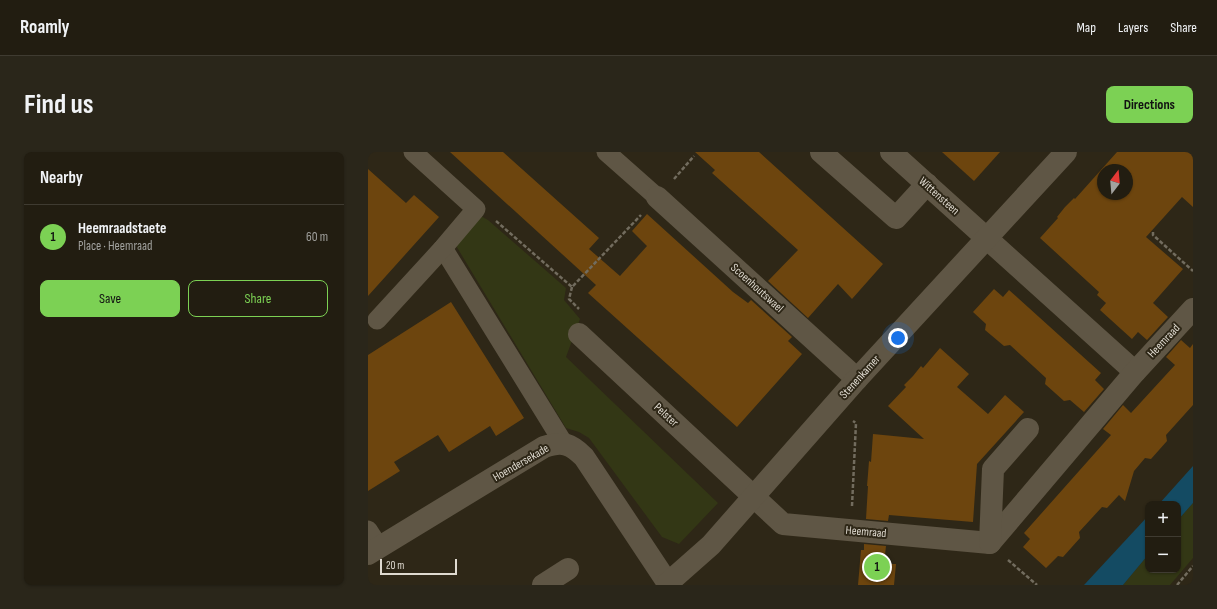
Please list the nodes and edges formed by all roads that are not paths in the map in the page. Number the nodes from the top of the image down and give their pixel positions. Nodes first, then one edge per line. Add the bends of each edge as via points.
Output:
1 (413, 152) edge
2 (606, 152) edge
3 (821, 152) edge
4 (891, 152) edge
5 (1066, 152) edge
6 (927, 184) junction
7 (657, 198) joint
8 (987, 239) junction
9 (443, 248) junction
10 (1193, 310) edge
11 (377, 320) dead end
12 (579, 334) dead end
13 (1135, 372) junction
14 (857, 379) junction
15 (1028, 429) dead end
16 (564, 444) junction
17 (753, 497) junction
18 (372, 544) edge
19 (990, 544) junction
20 (568, 569) dead end
21 (668, 584) edge
22 (543, 585) edge

1 - 9 street via 476,209
2 - 7 street
3 - 6 street via 896,218
4 - 6 street, Wittensteen
5 - 8 street, Stenenkamer
6 - 8 street, Wittensteen
7 - 14 street, Scoenhoutswael
8 - 13 street
8 - 14 street, Stenenkamer
9 - 11 street
9 - 16 street
10 - 13 street, Heemraad
12 - 17 street, Pelster
13 - 19 street, Heemraad
14 - 17 street, Stenenkamer
15 - 19 street via 993,469
16 - 18 street, Hoendersekade via 544,447
16 - 21 street, Hoendersekade via 575,448 584,457
17 - 19 street, Heemraad via 783,524
17 - 21 street, Stenenkamer via 711,545
20 - 22 street

